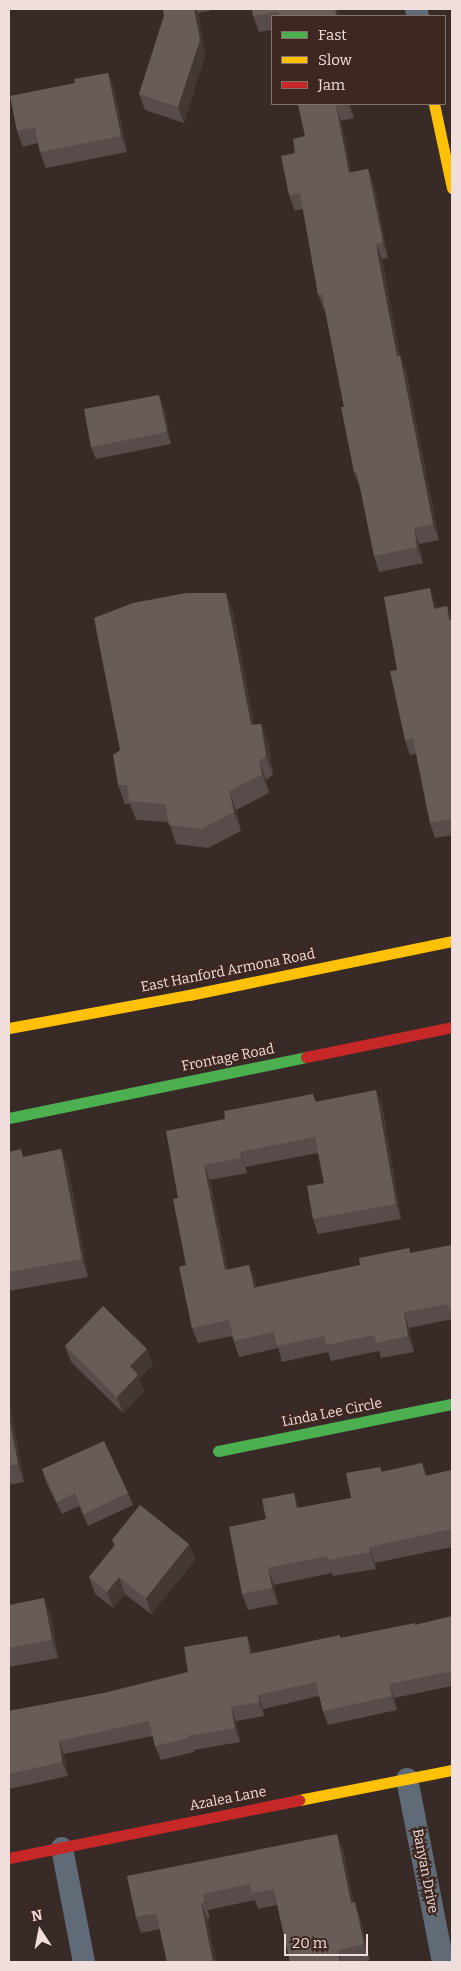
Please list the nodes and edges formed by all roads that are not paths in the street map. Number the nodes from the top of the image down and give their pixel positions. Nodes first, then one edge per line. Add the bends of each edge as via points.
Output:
1 (441, 111) edge
2 (452, 188) edge
3 (452, 941) edge
4 (452, 1027) edge
5 (9, 1028) edge
6 (9, 1118) edge
7 (452, 1404) edge
8 (218, 1450) dead end
9 (452, 1770) edge
10 (407, 1779) junction
11 (62, 1848) junction
12 (9, 1858) edge
13 (84, 1962) edge
14 (444, 1962) edge

1 - 2 street
3 - 5 street, East Hanford Armona Road
4 - 6 street, Frontage Road
7 - 8 street, Linda Lee Circle
9 - 10 street, Azalea Lane
10 - 11 street, Azalea Lane
10 - 14 street, Banyan Drive
11 - 12 street, Azalea Lane
11 - 13 street

